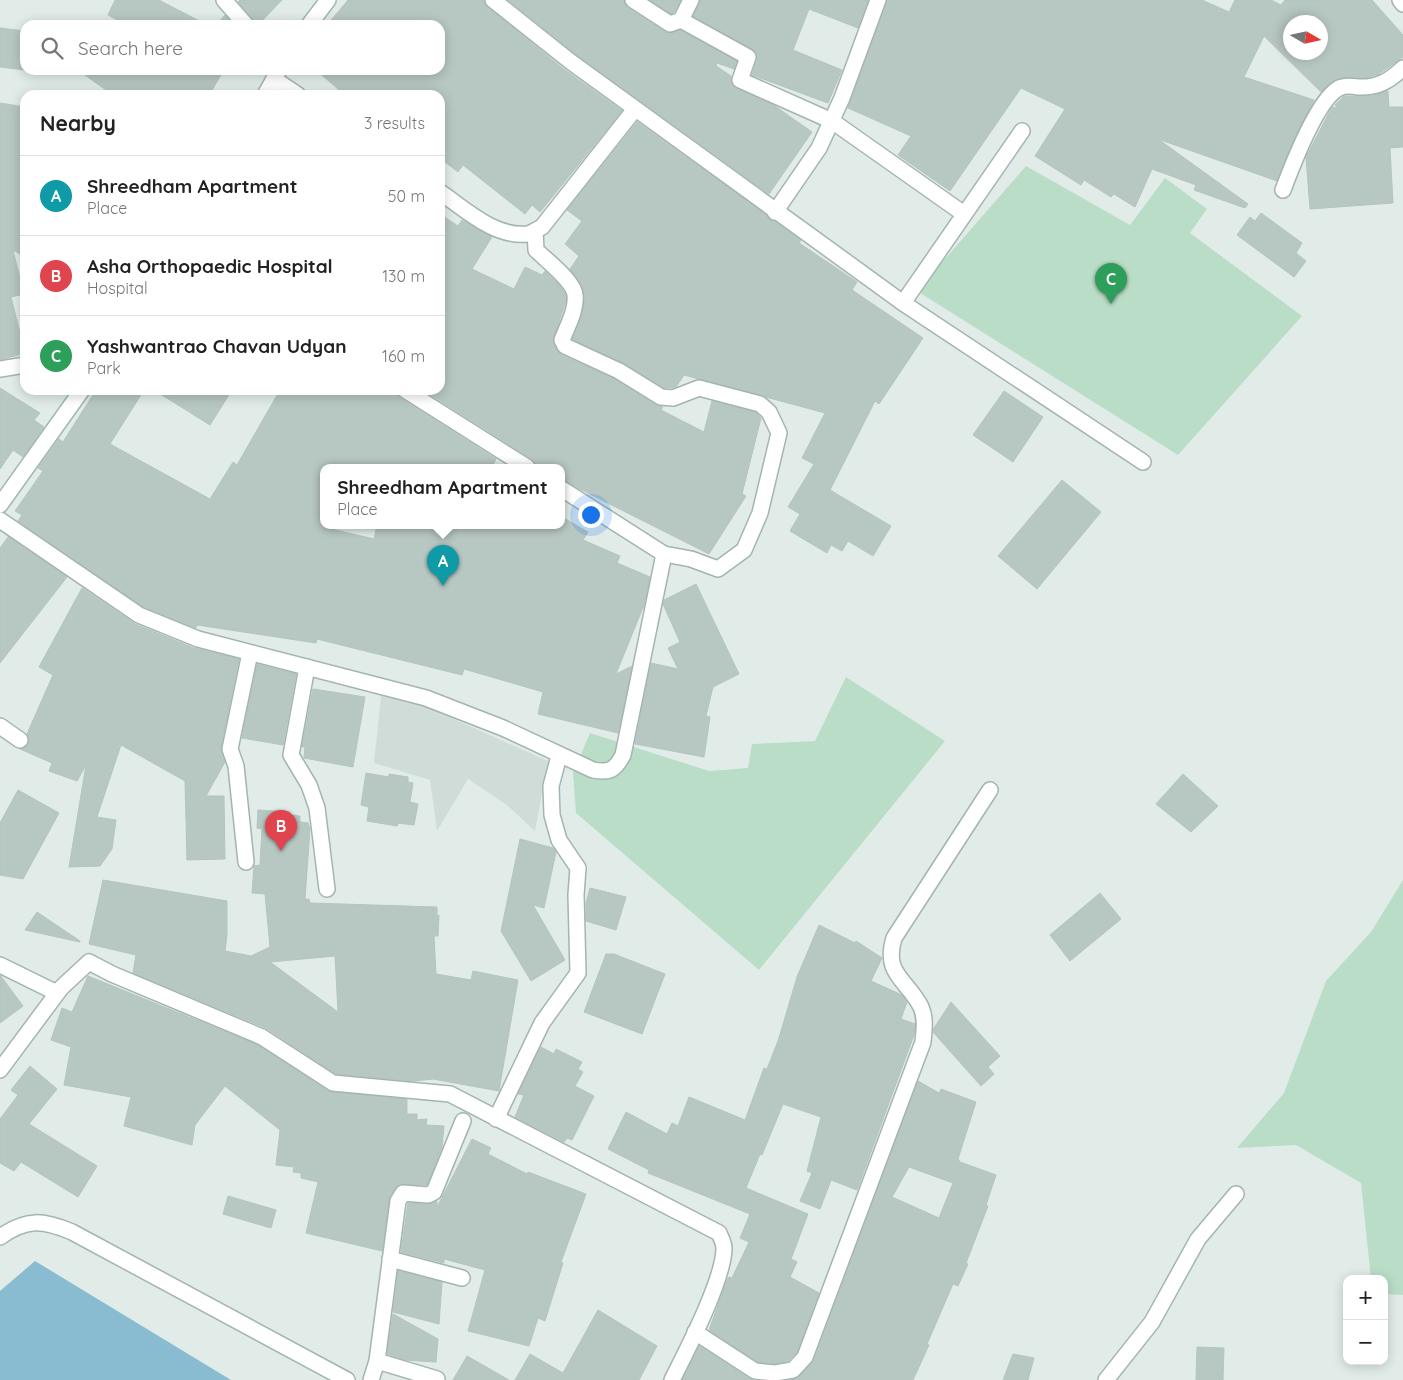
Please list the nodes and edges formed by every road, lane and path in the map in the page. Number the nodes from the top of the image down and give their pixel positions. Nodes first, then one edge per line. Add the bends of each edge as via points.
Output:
1 (224, 0) edge
2 (328, 0) edge
3 (493, 0) edge
4 (633, 0) edge
5 (691, 0) edge
6 (878, 0) edge
7 (1400, 0) edge
8 (1403, 4) edge
9 (242, 20) edge
10 (314, 20) edge
11 (681, 20) junction
12 (1403, 68) edge
13 (276, 75) edge
14 (278, 75) edge
15 (268, 90) edge
16 (293, 90) edge
17 (635, 109) junction
18 (832, 121) junction
19 (1022, 131) dead end
20 (1283, 190) dead end
21 (445, 195) edge
22 (776, 212) junction
23 (964, 214) junction
24 (535, 231) junction
25 (903, 303) junction
26 (20, 366) edge
27 (0, 369) edge
28 (78, 395) edge
29 (413, 395) edge
30 (1143, 462) dead end
31 (522, 464) edge
32 (565, 491) edge
33 (0, 505) edge
34 (0, 520) edge
35 (664, 554) junction
36 (250, 652) junction
37 (307, 667) junction
38 (0, 726) edge
39 (20, 740) dead end
40 (560, 756) junction
41 (990, 790) dead end
42 (246, 862) dead end
43 (327, 889) dead end
44 (0, 965) edge
45 (57, 993) junction
46 (0, 1070) edge
47 (496, 1119) junction
48 (463, 1121) dead end
49 (1236, 1194) dead end
50 (0, 1237) edge
51 (390, 1260) junction
52 (462, 1278) dead end
53 (695, 1332) junction
54 (377, 1361) junction
55 (437, 1379) edge
56 (347, 1380) edge
57 (371, 1380) edge
58 (672, 1380) edge
59 (1106, 1380) edge

1 - 9 street
2 - 10 street
3 - 17 street
4 - 11 street via 670,24
5 - 11 street
6 - 18 street
7 - 8 street
11 - 18 street via 748,57 740,80
12 - 20 street via 1380,85 1339,88 1328,99 1301,143
13 - 15 street
14 - 16 street
17 - 22 street
17 - 24 street via 542,227
18 - 22 street via 819,148
18 - 23 street
19 - 23 street
21 - 24 street via 490,226 509,232 528,234
22 - 25 street
23 - 25 street
24 - 35 street via 536,250 568,281 576,294 562,340 565,346 619,371 661,397 673,398 699,388 760,404 776,422 780,433 760,513 744,550 718,568
25 - 30 street
26 - 27 street
28 - 33 street
29 - 31 street
32 - 35 street
34 - 36 street via 139,615 198,639
35 - 40 street via 623,755 616,768 607,772 593,770
36 - 37 street
36 - 42 street via 230,748 236,766
37 - 40 street via 426,698 503,728
37 - 43 street via 291,755 309,785 317,808
38 - 39 street
40 - 47 street via 551,786 552,815 559,840 578,868 578,973 542,1023
41 - 53 street via 894,938 890,951 891,965 921,1008 925,1024 923,1042 805,1357 793,1370 775,1373 755,1371
44 - 45 street
45 - 46 street
45 - 47 street via 89,962 262,1037 333,1083 450,1094
47 - 53 street via 719,1233 724,1246 721,1266
48 - 51 street via 434,1192 428,1195 404,1193 398,1202
49 - 59 street via 1198,1239 1152,1322
50 - 56 street via 29,1222 48,1222
51 - 52 street
51 - 54 street
53 - 58 street
54 - 55 street
54 - 57 street

